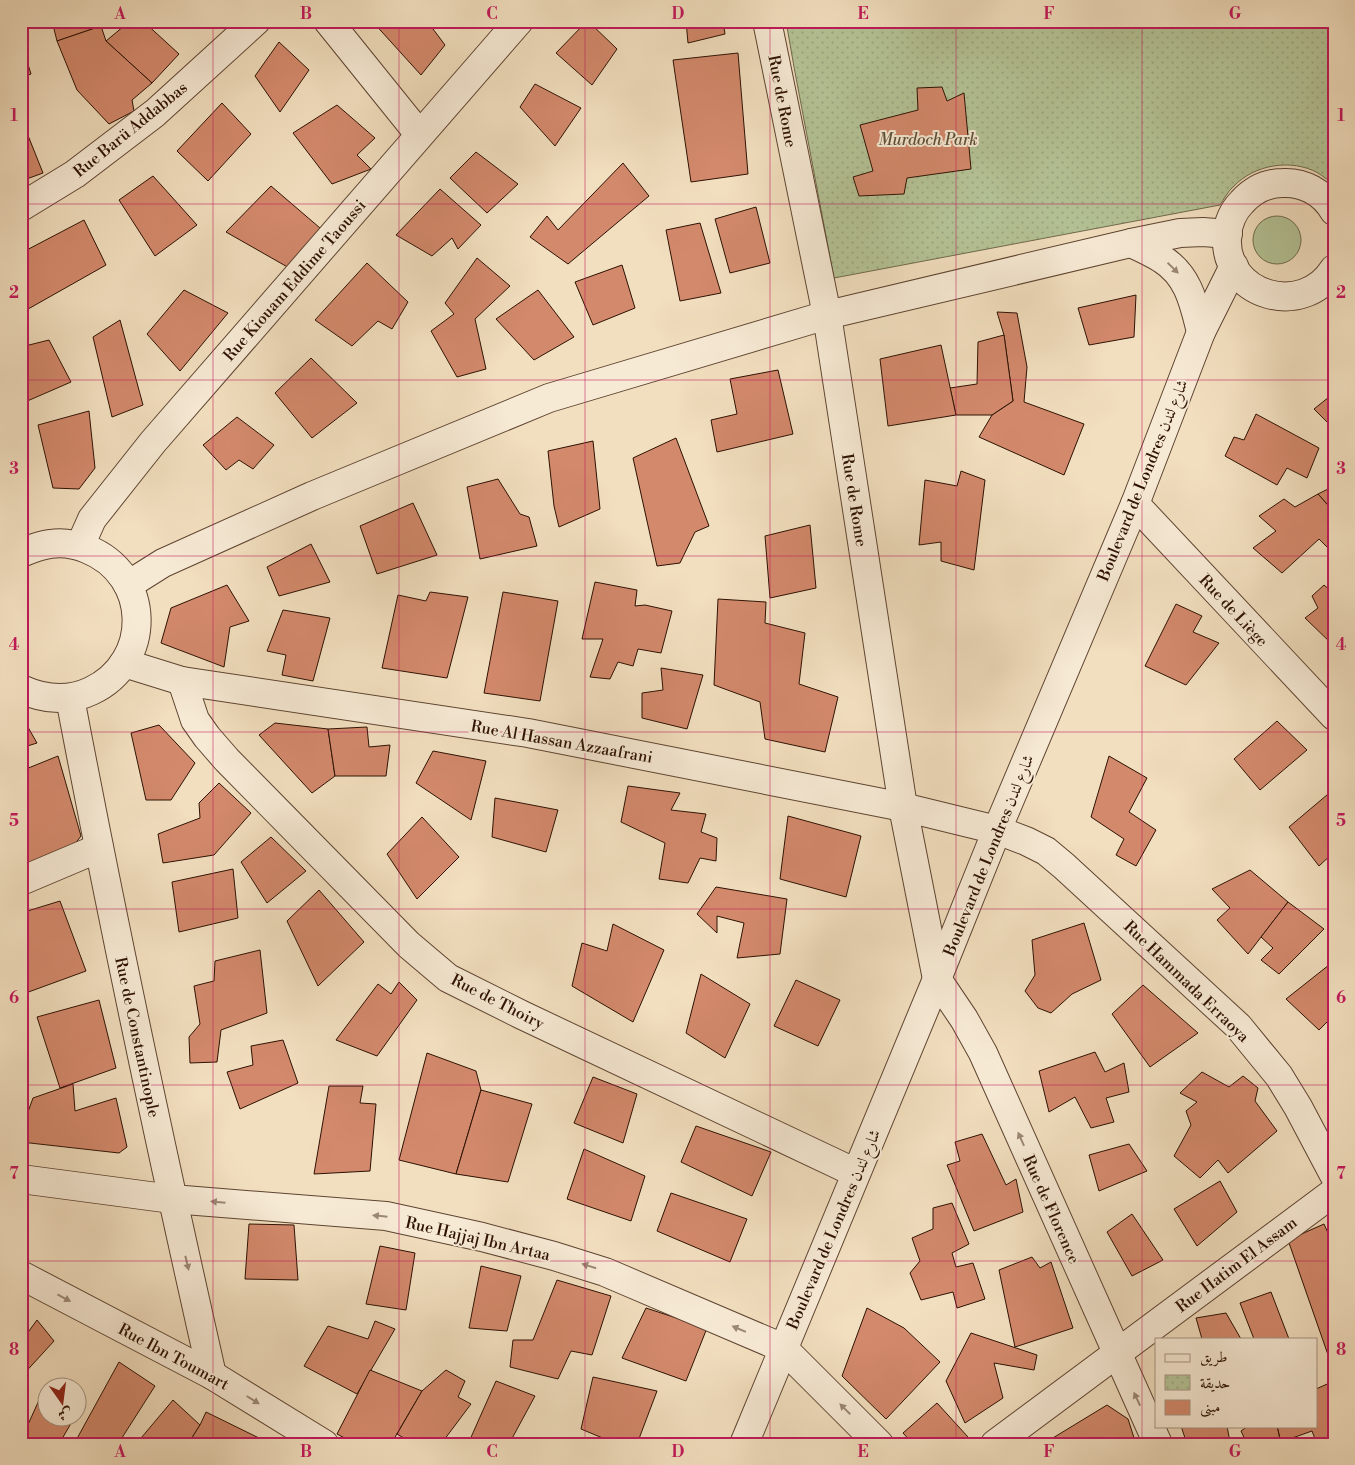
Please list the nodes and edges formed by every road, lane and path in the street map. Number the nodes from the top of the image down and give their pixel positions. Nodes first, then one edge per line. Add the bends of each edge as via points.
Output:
1 (256, 21) edge
2 (328, 21) edge
3 (518, 21) edge
4 (767, 21) edge
5 (419, 134) junction
6 (21, 207) edge
7 (1333, 208) edge
8 (1228, 234) junction
9 (1132, 243) junction
10 (1234, 266) junction
11 (1334, 269) edge
12 (827, 315) junction
13 (1201, 332) junction
14 (1135, 504) junction
15 (80, 546) junction
16 (21, 553) edge
17 (128, 585) junction
18 (124, 663) junction
19 (182, 681) junction
20 (21, 689) edge
21 (70, 698) junction
22 (1334, 716) edge
23 (903, 807) junction
24 (997, 830) junction
25 (99, 848) junction
26 (21, 881) edge
27 (937, 979) junction
28 (856, 1174) junction
29 (1334, 1175) edge
30 (21, 1179) edge
31 (1334, 1192) edge
32 (172, 1198) junction
33 (21, 1275) edge
34 (783, 1348) junction
35 (1116, 1353) junction
36 (212, 1375) junction
37 (324, 1444) edge
38 (744, 1444) edge
39 (880, 1444) edge
40 (994, 1444) edge
41 (1158, 1444) edge

1 - 6 street, Rue Barü Addabbas via 155,113 75,174
2 - 5 street
3 - 5 street, Rue Kiouam Eddime Taoussi
4 - 12 street, Rue de Rome
5 - 15 street, Rue Kiouam Eddime Taoussi via 153,442 92,519
7 - 8 street via 1307,187 1292,183 1270,184 1250,194 1239,205 1231,218
8 - 9 street via 1180,233
8 - 10 street via 1228,250
9 - 12 street
9 -> 13 street via 1176,270 1192,297
10 - 11 street via 1258,291 1288,297 1316,288
10 - 13 street, Boulevard de Londres شارع لندن
12 - 17 street via 549,398 303,500 164,563
12 - 23 street, Rue de Rome
13 - 14 street, Boulevard de Londres شارع لندن
14 - 22 street, Rue de Liège
14 - 24 street, Boulevard de Londres شارع لندن
15 - 16 street via 51,543
15 - 17 street via 108,560
17 - 18 street via 137,616 132,648
18 - 19 street, Rue Al Hassan Azzaafrani
18 - 21 street via 101,686
19 - 23 street, Rue Al Hassan Azzaafrani via 528,733
19 - 28 street, Rue de Thoiry via 195,720 206,737 409,945 448,978
20 - 21 street via 44,697
21 - 25 street, Rue de Constantinople
23 - 24 street, Rue Al Hassan Azzaafrani
23 - 27 street, Rue de Rome
24 - 27 street, Boulevard de Londres شارع لندن
24 - 29 street, Rue Hammada Erraoya via 1046,851 1238,1026 1279,1076
25 - 26 street
25 - 32 street, Rue de Constantinople
27 - 28 street, Boulevard de Londres شارع لندن
35 -> 27 street, Rue de Florence via 983,1053
28 - 34 street, Boulevard de Londres شارع لندن
30 - 32 street, Rue Hajjaj Ibn Artaa
31 - 35 street, Rue Hatim El Assam
34 -> 32 street, Rue Hajjaj Ibn Artaa via 606,1272 482,1237 386,1216
32 -> 36 street, Rue de Constantinople
33 -> 36 street, Rue Ibn Toumart
34 - 38 street, Boulevard de Londres شارع لندن
39 -> 34 street, Rue Hajjaj Ibn Artaa
35 - 40 street, Rue Hatim El Assam
41 -> 35 street, Rue de Florence
36 -> 37 street, Rue Ibn Toumart

